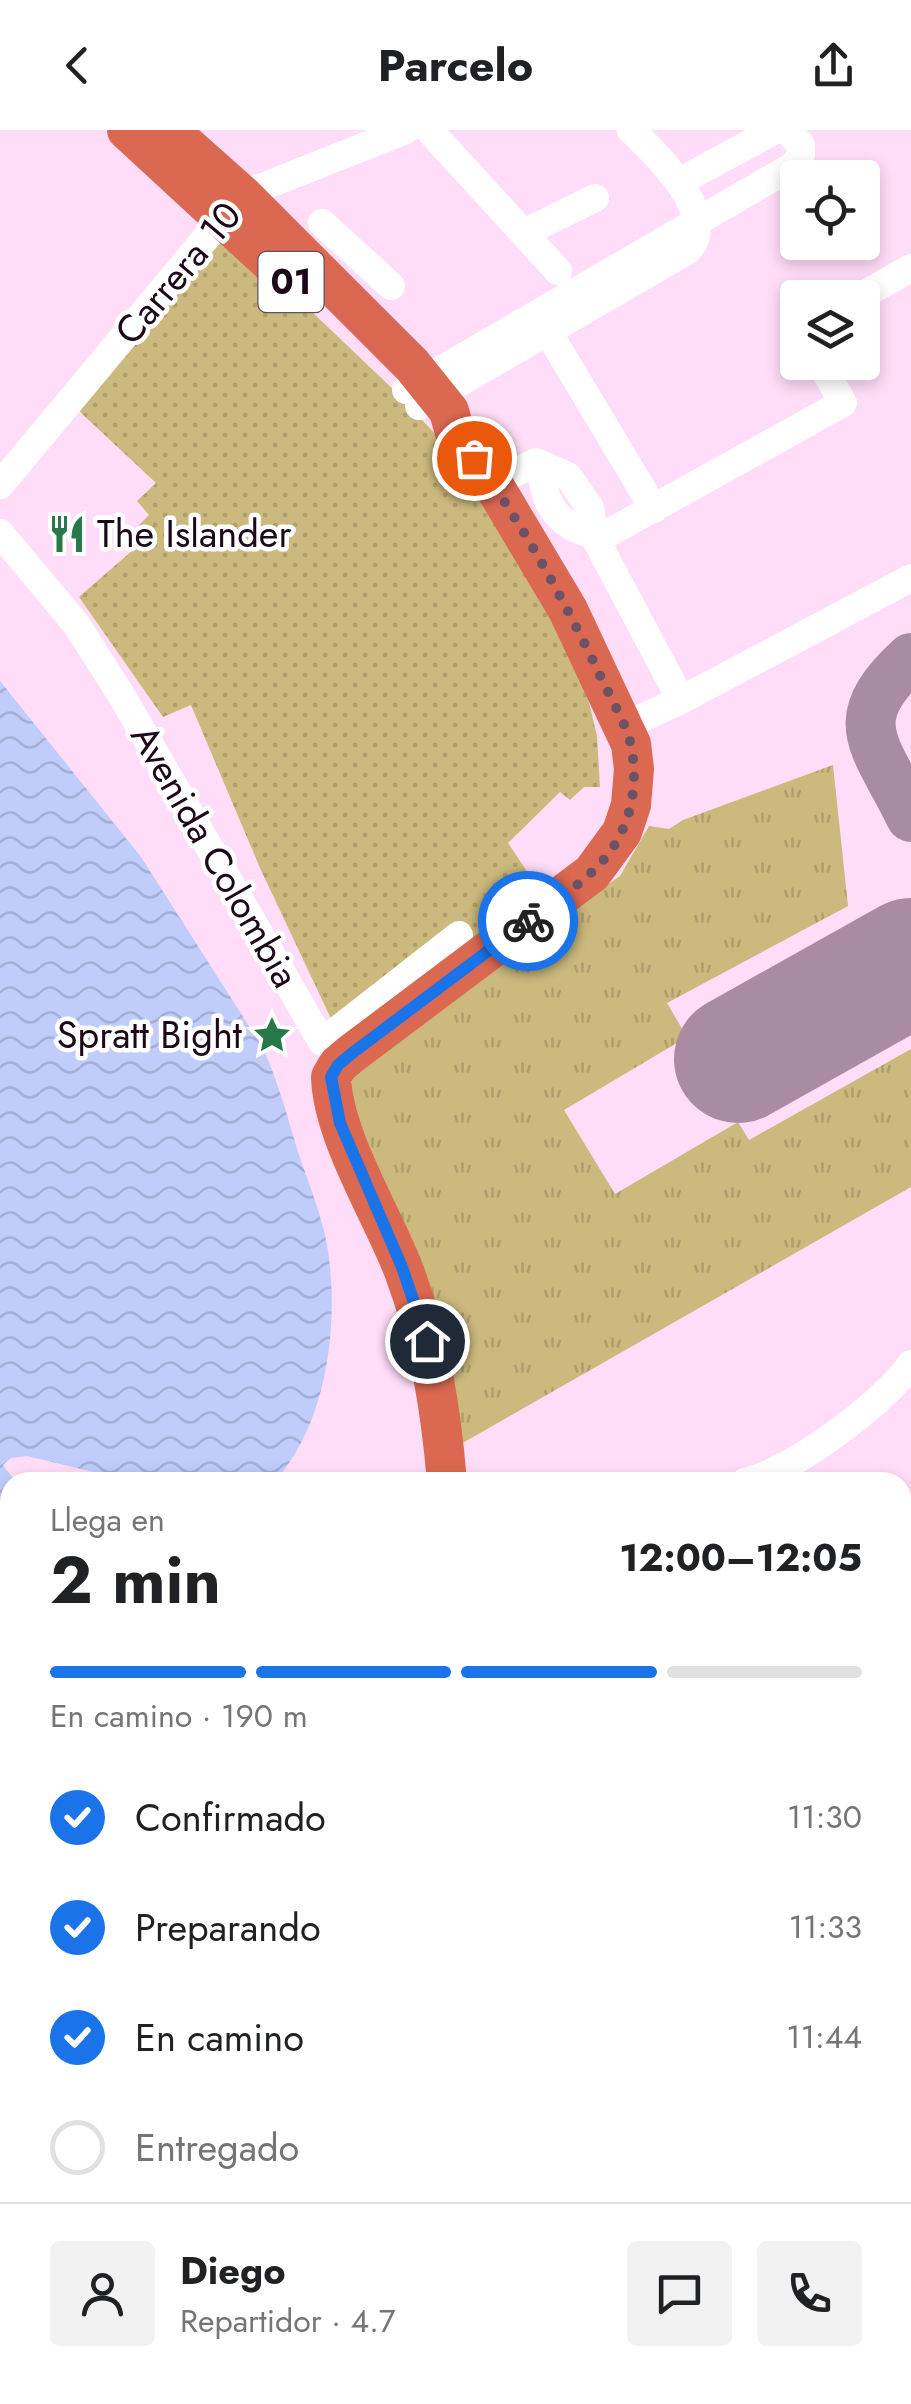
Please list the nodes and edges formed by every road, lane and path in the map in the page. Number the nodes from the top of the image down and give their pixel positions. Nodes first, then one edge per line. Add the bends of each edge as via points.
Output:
1 (128, 130) edge
2 (169, 130) edge
3 (406, 130) edge
4 (429, 130) edge
5 (670, 130) edge
6 (774, 130) edge
7 (787, 130) edge
8 (637, 136) edge
9 (679, 182) junction
10 (595, 198) dead end
11 (232, 205) junction
12 (699, 220) junction
13 (322, 223) dead end
14 (524, 234) junction
15 (354, 252) junction
16 (911, 268) edge
17 (558, 271) dead end
18 (391, 286) dead end
19 (880, 286) edge
20 (316, 290) junction
21 (541, 321) junction
22 (830, 380) edge
23 (422, 392) junction
24 (0, 484) edge
25 (493, 484) junction
26 (654, 509) junction
27 (0, 532) edge
28 (595, 538) junction
29 (911, 578) edge
30 (681, 700) junction
31 (625, 726) junction
32 (459, 935) dead end
33 (906, 1382) edge
34 (446, 1472) edge
35 (772, 1472) edge

1 - 11 highway, 01
2 - 11 highway, 01
3 - 11 street, Carrera 10
4 - 14 street
5 - 8 street
6 - 9 street
7 - 12 street via 801,145 793,166
8 - 9 street
9 - 12 street
10 - 14 street
11 - 20 highway, 01
11 - 24 street, Carrera 10
12 - 21 street
13 - 15 street
14 - 17 street
15 - 18 street
15 - 20 street
16 - 19 street
20 - 23 highway, 01
21 - 23 street
21 - 26 street
22 - 26 street via 843,403
23 - 25 highway, 01 via 450,411 455,432
25 - 28 street via 532,463 543,467 544,489 563,524
25 - 31 highway, 01 via 568,610
26 - 28 street
27 - 32 street, Avenida Colombia via 76,624 120,693 322,1042
28 - 30 street
29 - 30 street
30 - 31 street
31 - 34 highway, 01 via 634,769 631,805 622,832 592,873 351,1054 331,1077 340,1123 427,1341
33 - 35 street

